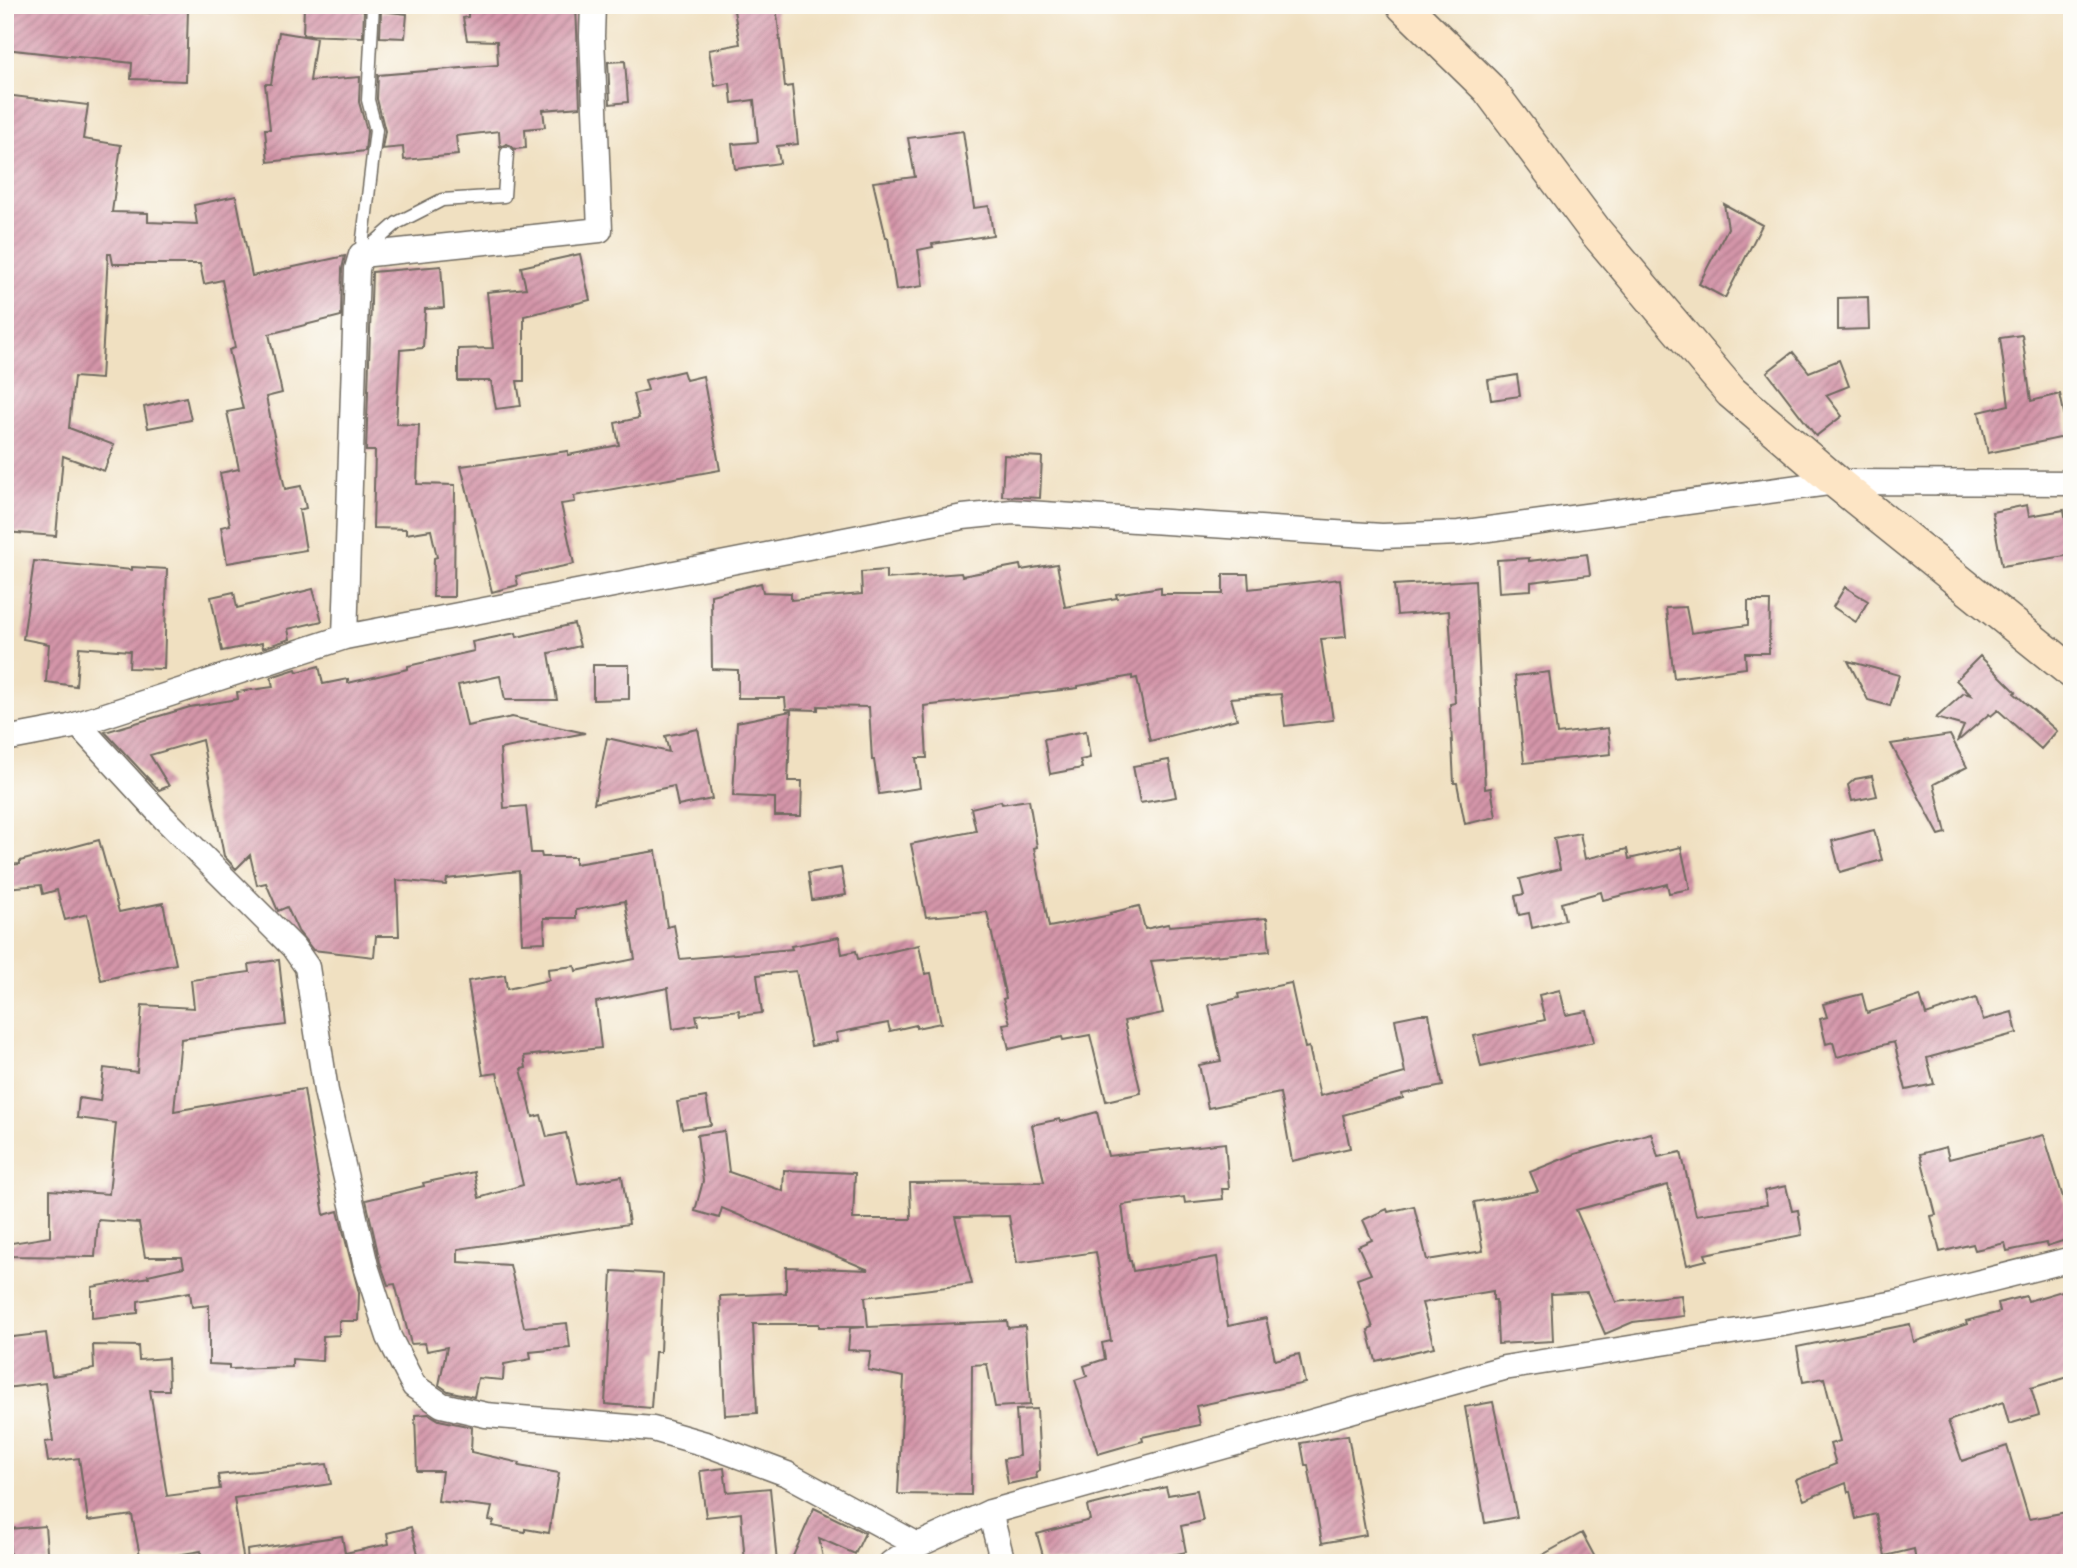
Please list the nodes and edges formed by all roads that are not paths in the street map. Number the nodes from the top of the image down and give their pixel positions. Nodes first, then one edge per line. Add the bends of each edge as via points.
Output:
1 (373, 5) edge
2 (593, 5) edge
3 (1403, 5) edge
4 (507, 153) dead end
5 (361, 255) junction
6 (1836, 481) junction
7 (2072, 483) edge
8 (345, 637) junction
9 (2072, 672) edge
10 (84, 731) dead end
11 (5, 739) edge
12 (2072, 1259) edge
13 (990, 1512) junction
14 (918, 1545) junction
15 (891, 1563) edge
16 (1003, 1563) edge

1 - 5 lane via 368,100 376,130
2 - 5 street via 600,230
3 - 6 street via 1488,88 1596,232 1731,392
4 - 5 lane via 504,196 443,200 397,223
5 - 8 street via 356,269
6 - 7 street
6 - 8 street via 1459,533 1382,536 1012,512 963,517
6 - 9 street
8 - 11 street via 69,727
10 - 14 street via 293,947 307,967 326,1091 366,1266 389,1337 414,1386 442,1405 486,1415 653,1429 709,1445 787,1474
12 - 13 street via 1901,1302 1504,1367
13 - 14 street
13 - 16 street
14 - 15 street

